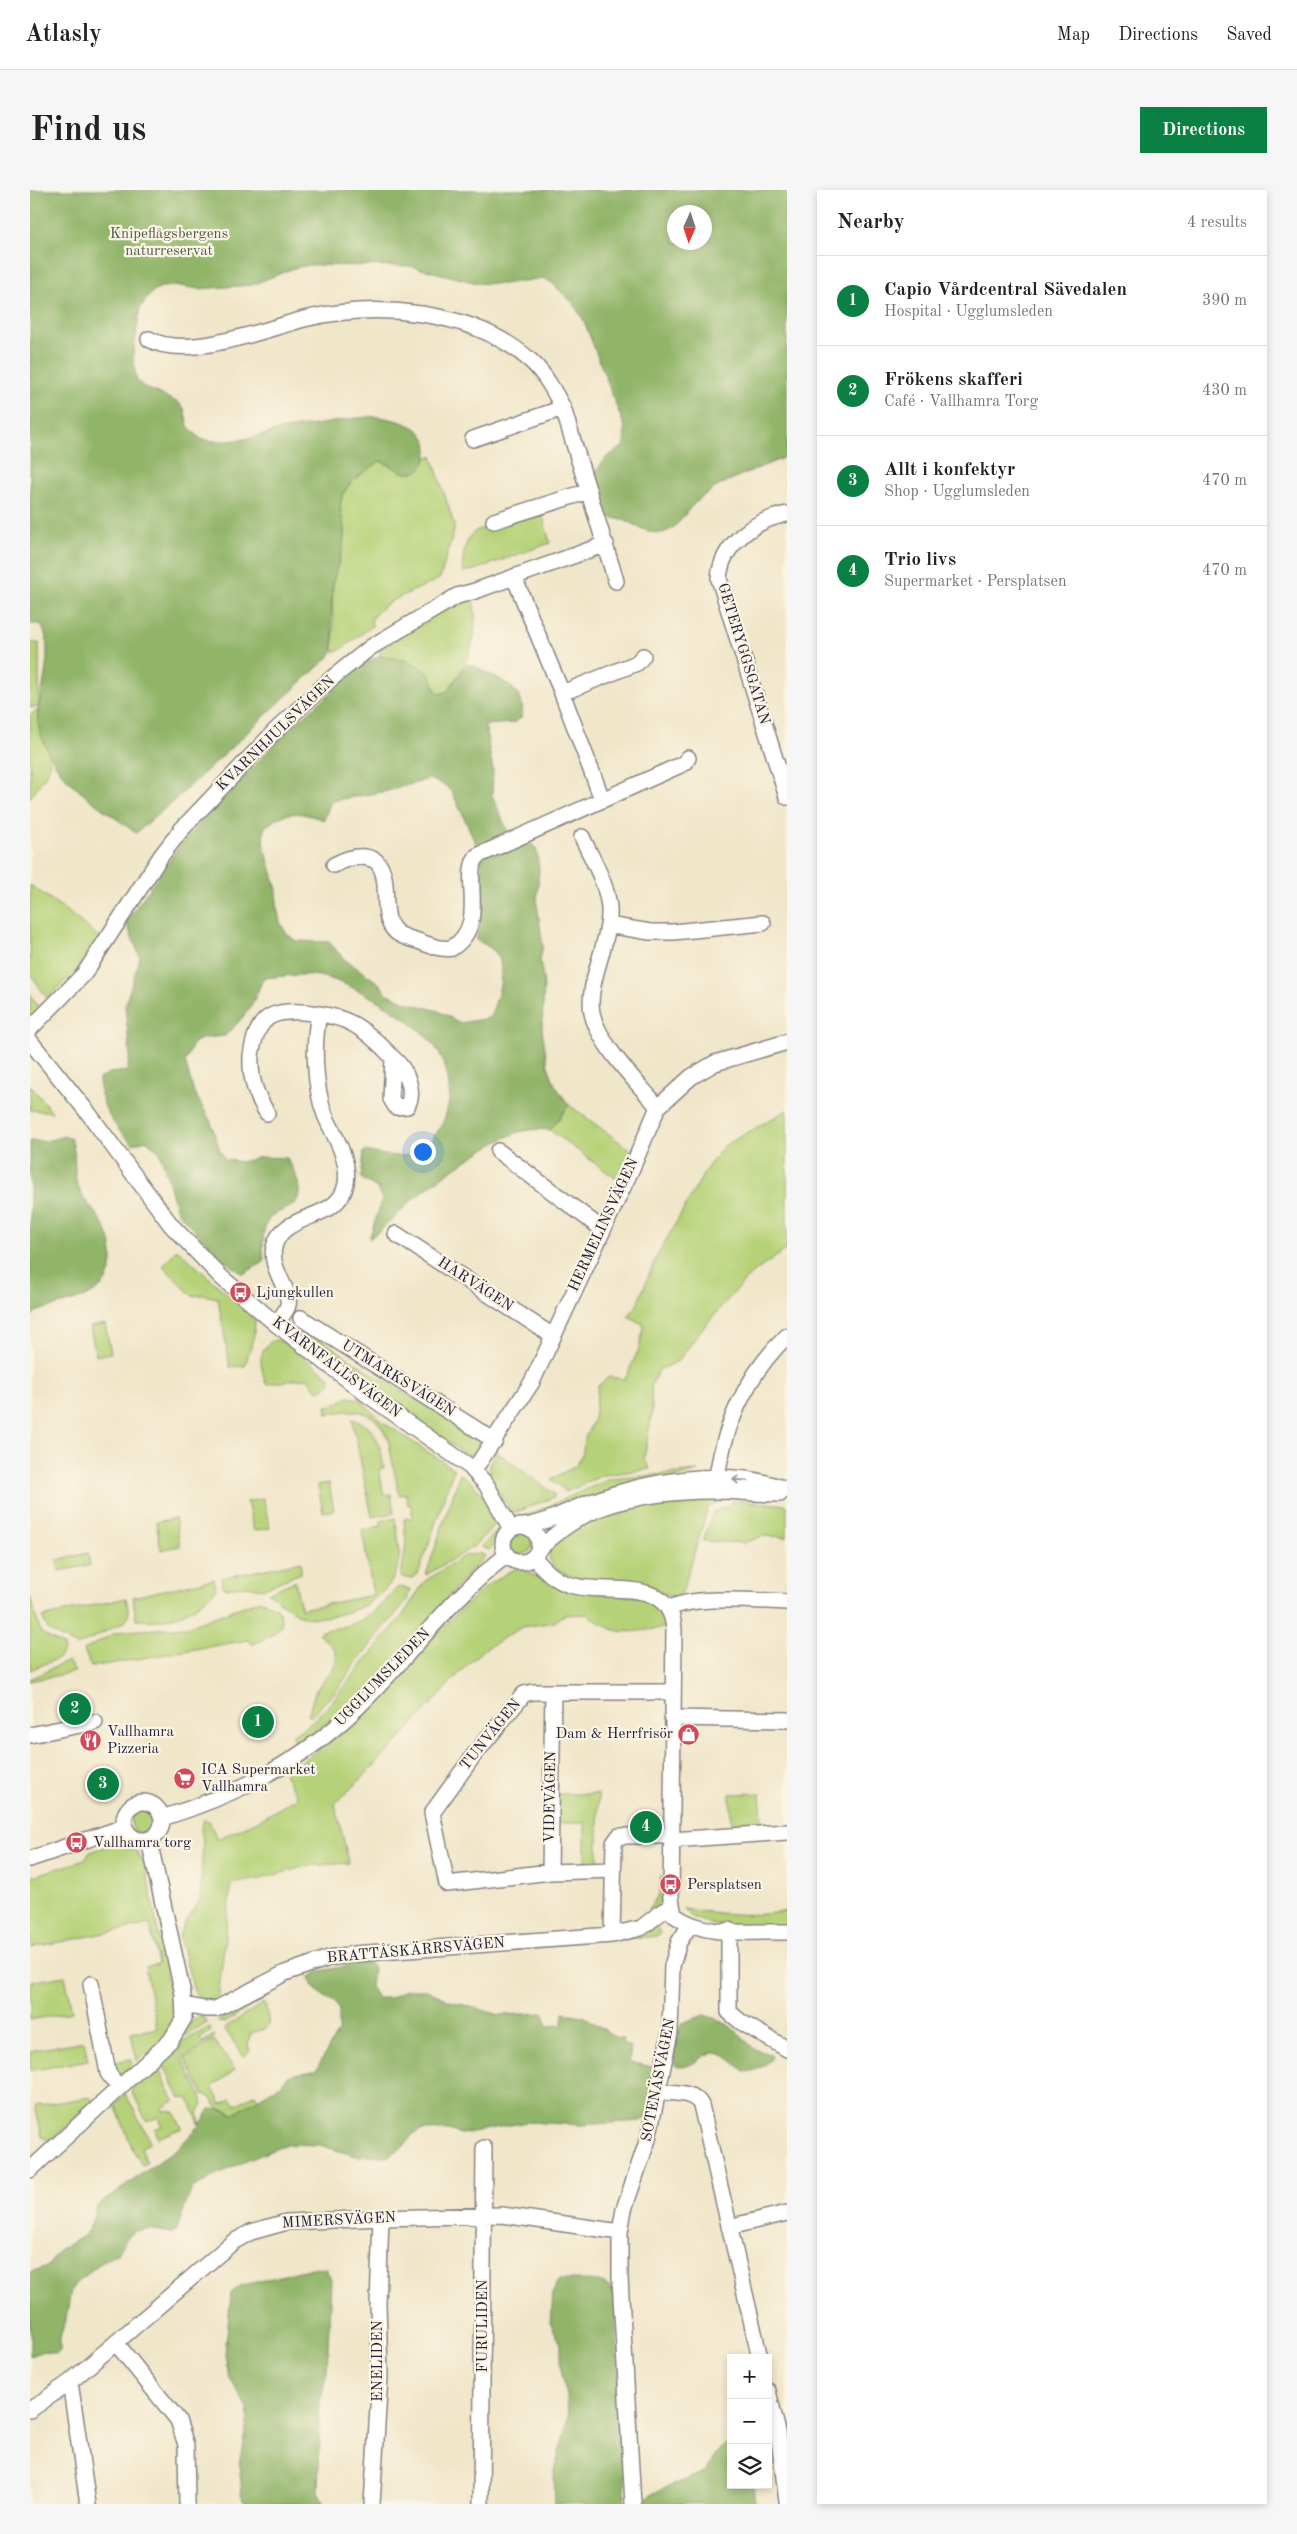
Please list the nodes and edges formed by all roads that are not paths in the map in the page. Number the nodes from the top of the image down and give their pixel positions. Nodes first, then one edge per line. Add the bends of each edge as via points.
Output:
1 (149, 339) dead end
2 (562, 408) junction
3 (473, 440) dead end
4 (589, 491) junction
5 (787, 514) edge
6 (494, 521) dead end
7 (606, 544) junction
8 (514, 577) junction
9 (616, 581) dead end
10 (643, 656) dead end
11 (562, 693) junction
12 (688, 758) dead end
13 (787, 797) edge
14 (602, 799) junction
15 (582, 837) dead end
16 (334, 865) dead end
17 (763, 923) dead end
18 (608, 925) junction
19 (319, 1014) junction
20 (30, 1029) edge
21 (30, 1041) edge
22 (787, 1042) edge
23 (393, 1058) dead end
24 (658, 1107) junction
25 (267, 1112) dead end
26 (498, 1151) dead end
27 (602, 1229) junction
28 (396, 1234) dead end
29 (301, 1318) dead end
30 (276, 1324) junction
31 (553, 1336) junction
32 (787, 1336) edge
33 (495, 1441) junction
34 (474, 1470) junction
35 (716, 1485) junction
36 (787, 1492) edge
37 (517, 1527) junction
38 (536, 1553) junction
39 (507, 1555) junction
40 (787, 1602) edge
41 (669, 1608) junction
42 (553, 1692) junction
43 (673, 1692) junction
44 (672, 1718) junction
45 (787, 1720) edge
46 (95, 1722) dead end
47 (30, 1735) edge
48 (162, 1818) junction
49 (124, 1827) junction
50 (787, 1832) edge
51 (671, 1838) junction
52 (149, 1840) junction
53 (30, 1859) edge
54 (613, 1870) junction
55 (550, 1872) junction
56 (671, 1908) junction
57 (690, 1925) junction
58 (729, 1930) junction
59 (787, 1932) edge
60 (612, 1935) junction
61 (90, 1984) dead end
62 (185, 2005) junction
63 (787, 2049) edge
64 (119, 2088) junction
65 (658, 2092) junction
66 (484, 2148) dead end
67 (30, 2170) edge
68 (787, 2213) edge
69 (483, 2216) junction
70 (381, 2218) junction
71 (729, 2227) junction
72 (620, 2232) junction
73 (116, 2343) junction
74 (759, 2354) edge
75 (70, 2382) junction
76 (770, 2399) edge
77 (30, 2410) edge
78 (784, 2455) edge
79 (787, 2501) edge
80 (88, 2504) edge
81 (186, 2504) edge
82 (372, 2504) edge
83 (481, 2504) edge
84 (633, 2504) edge

1 - 2 street via 158,345 201,345 228,341 324,315 378,312 421,315 464,324 516,349 545,378
2 - 3 street
2 - 4 street
4 - 6 street
4 - 7 street
5 - 13 street, GETERYGGSGATAN via 749,529 733,544 725,555 719,579
7 - 8 street, KVARNHJULSVÄGEN
7 - 9 street
8 - 11 street
8 - 20 street, KVARNHJULSVÄGEN via 457,596 398,629 371,647 303,704 233,772 181,830 84,974
10 - 11 street via 637,663
11 - 14 street
12 - 14 street via 685,763
14 - 16 street via 477,856 472,865 472,912 464,936 452,948 438,948 402,936 393,928 383,873 376,861 362,857 342,860
15 - 18 street via 604,885 609,908
17 - 18 street via 668,932
18 - 24 street via 591,1005 594,1020 603,1039
19 - 23 street via 352,1024 382,1044
19 - 25 street via 281,1014 271,1016 262,1024 253,1042 251,1078 255,1094
19 - 30 street via 316,1032 318,1075 325,1113 345,1162 346,1186 330,1209 288,1226 277,1240 274,1265 289,1300
21 - 30 street, KVARNFALLSVÄGEN via 171,1226 221,1277
22 - 24 street, HERMELINSVÄGEN via 714,1063 691,1077
24 - 27 street, HERMELINSVÄGEN
26 - 27 street
27 - 31 street, HERMELINSVÄGEN
28 - 31 street, HARVÄGEN
29 - 33 street, UTMARKSVÄGEN
30 - 34 street, KVARNFALLSVÄGEN via 365,1393
31 - 33 street, HERMELINSVÄGEN via 528,1388
32 - 35 street via 767,1357 744,1390 722,1450
33 - 34 street, HERMELINSVÄGEN
34 - 37 street, KVARNFALLSVÄGEN
35 - 36 street via 746,1480 777,1486
35 - 37 street via 687,1479 631,1489 542,1522
35 - 38 street via 606,1507 564,1528
37 - 38 street via 535,1532 539,1540
37 - 39 street via 503,1540
38 - 39 street via 518,1562
38 - 41 street via 546,1571 568,1584 581,1588 648,1592
39 - 48 street, UGGLUMSLEDEN via 460,1595 376,1689 328,1733 259,1778
40 - 41 street via 694,1601
41 - 43 street via 674,1629
42 - 43 street, TUNVÄGEN
42 - 55 street, VIDEVÄGEN
42 - 55 street, TUNVÄGEN via 529,1693 519,1698 435,1806 432,1818 447,1884
43 - 44 street
44 - 45 street
44 - 51 street
46 - 47 street
48 - 49 street via 155,1806 140,1802 125,1812
48 - 52 street via 160,1832
49 - 52 street via 134,1839
49 - 53 street
50 - 51 street
51 - 54 street via 619,1836 614,1843
51 - 56 street
52 - 62 street
54 - 55 street
54 - 60 street
56 - 57 street via 674,1915
56 - 60 street, BRATTÅSKÄRRSVÄGEN via 641,1928
57 - 58 street
57 - 65 street, SOTENÄSVÄGEN via 672,1966 670,2032
58 - 59 street
58 - 63 street via 729,2012
60 - 62 street, BRATTÅSKÄRRSVÄGEN via 328,1958 285,1973 216,2009
61 - 64 street via 108,2074
62 - 64 street via 180,2028
64 - 67 street
65 - 71 street via 688,2095 699,2100
65 - 72 street, SOTENÄSVÄGEN via 648,2139 624,2209
66 - 69 street, FURULIDEN
68 - 71 street
69 - 70 street, MIMERSVÄGEN
69 - 72 street, MIMERSVÄGEN via 523,2217
69 - 83 street, FURULIDEN
70 - 73 street, MIMERSVÄGEN via 303,2220 251,2232 233,2242
70 - 82 street, ENELIDEN via 380,2376
71 - 74 street
72 - 84 street, SOTENÄSVÄGEN
73 - 75 street, MIMERSVÄGEN
73 - 81 street via 178,2420 186,2445
75 - 77 street, MIMERSVÄGEN
75 - 80 street
76 - 78 street
78 - 79 street

